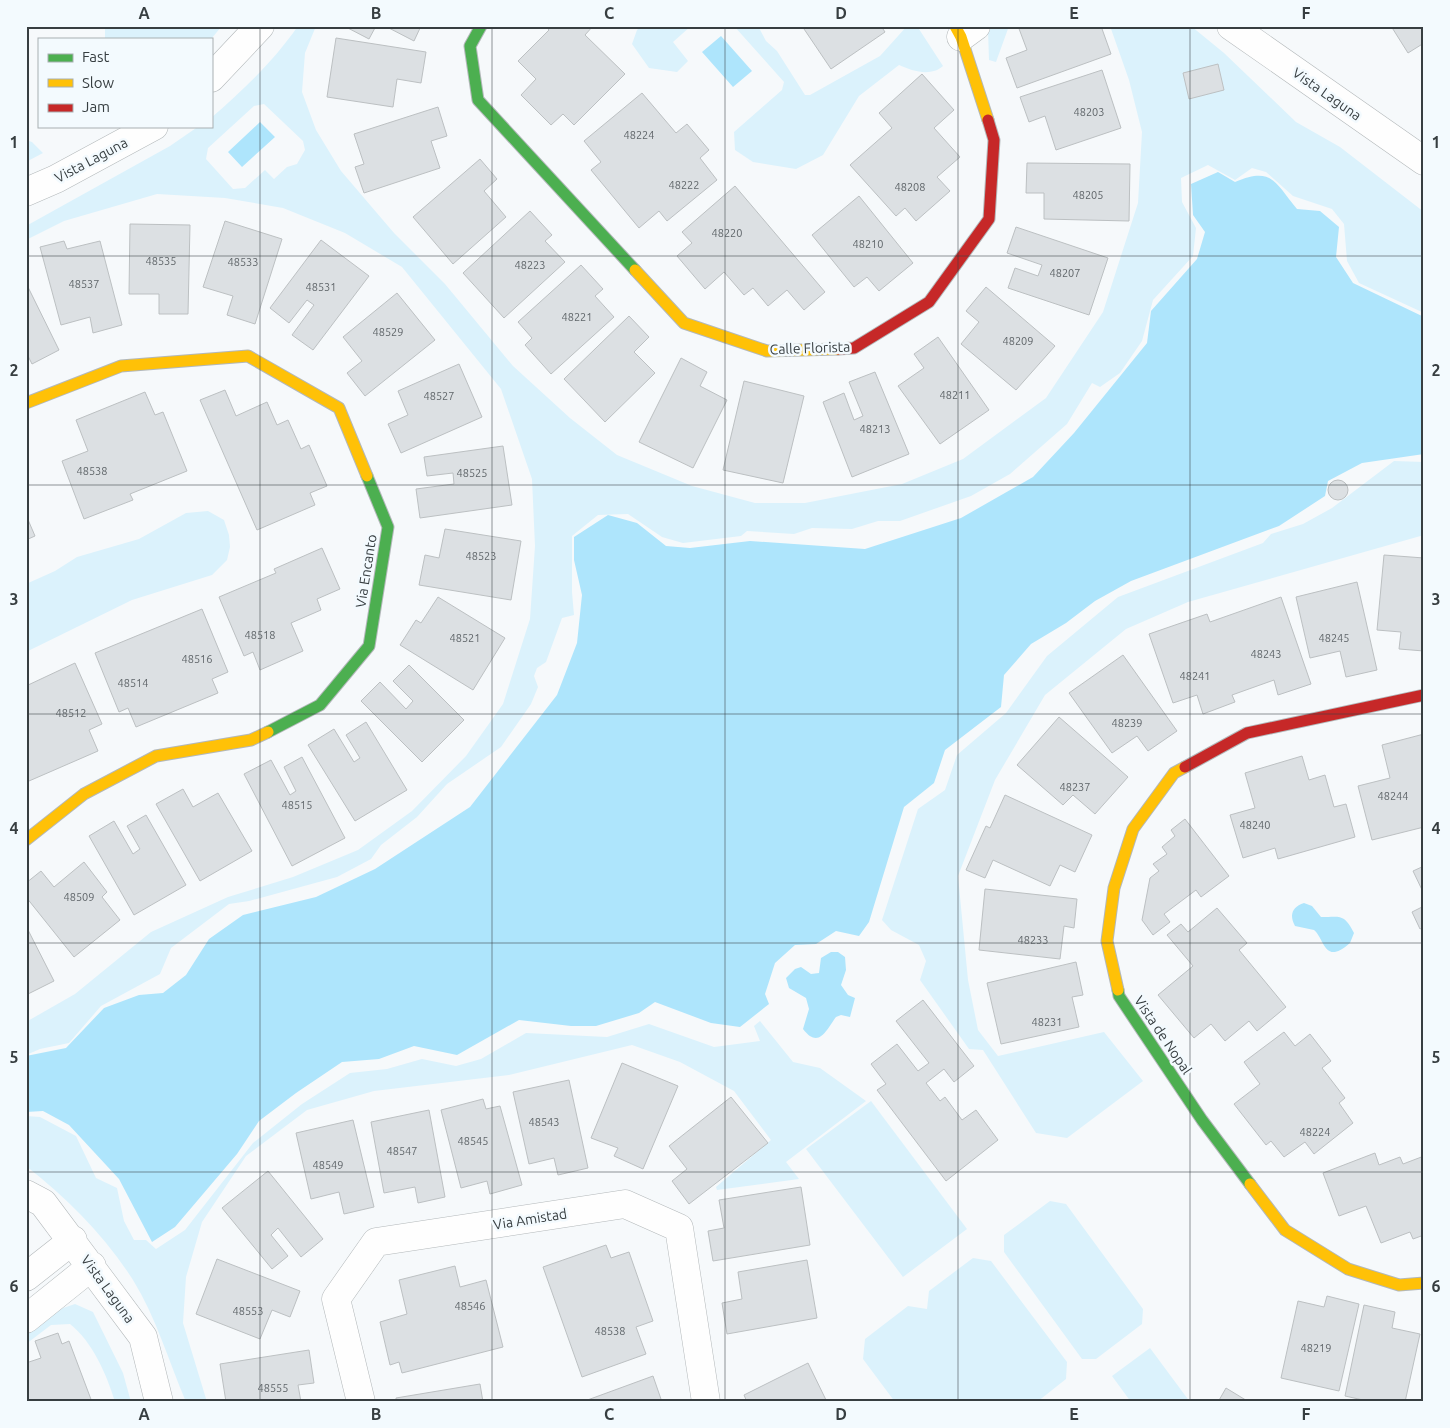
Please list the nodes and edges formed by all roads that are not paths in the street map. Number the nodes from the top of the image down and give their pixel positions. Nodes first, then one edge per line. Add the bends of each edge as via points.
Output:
1 (260, 26) edge
2 (481, 26) edge
3 (1231, 26) edge
4 (964, 30) edge
5 (212, 77) edge
6 (150, 128) edge
7 (1424, 161) edge
8 (26, 192) edge
9 (26, 403) edge
10 (1424, 695) edge
11 (26, 840) edge
12 (26, 1194) edge
13 (73, 1240) junction
14 (92, 1266) junction
15 (26, 1277) edge
16 (1424, 1283) edge
17 (26, 1318) edge
18 (160, 1402) edge
19 (361, 1402) edge
20 (706, 1402) edge

1 - 5 street
2 - 4 street, Calle Florista via 470,46 478,100 684,323 767,351 854,348 930,302 989,219 994,140
3 - 7 street, Vista Laguna
6 - 8 street, Vista Laguna
9 - 11 street, Via Encanto via 121,366 248,356 339,408 388,527 369,646 320,705 252,740 156,756 84,794
10 - 16 street, Vista de Nopal via 1247,733 1174,772 1133,829 1114,888 1107,941 1119,996 1202,1120 1285,1230 1348,1269 1399,1285
12 - 13 street, Vista Laguna via 43,1203
13 - 14 street, Vista Laguna
13 - 15 street
14 - 17 street
14 - 18 street, Vista Laguna via 143,1337
19 - 20 street, Via Amistad via 336,1299 376,1242 626,1204 679,1228

